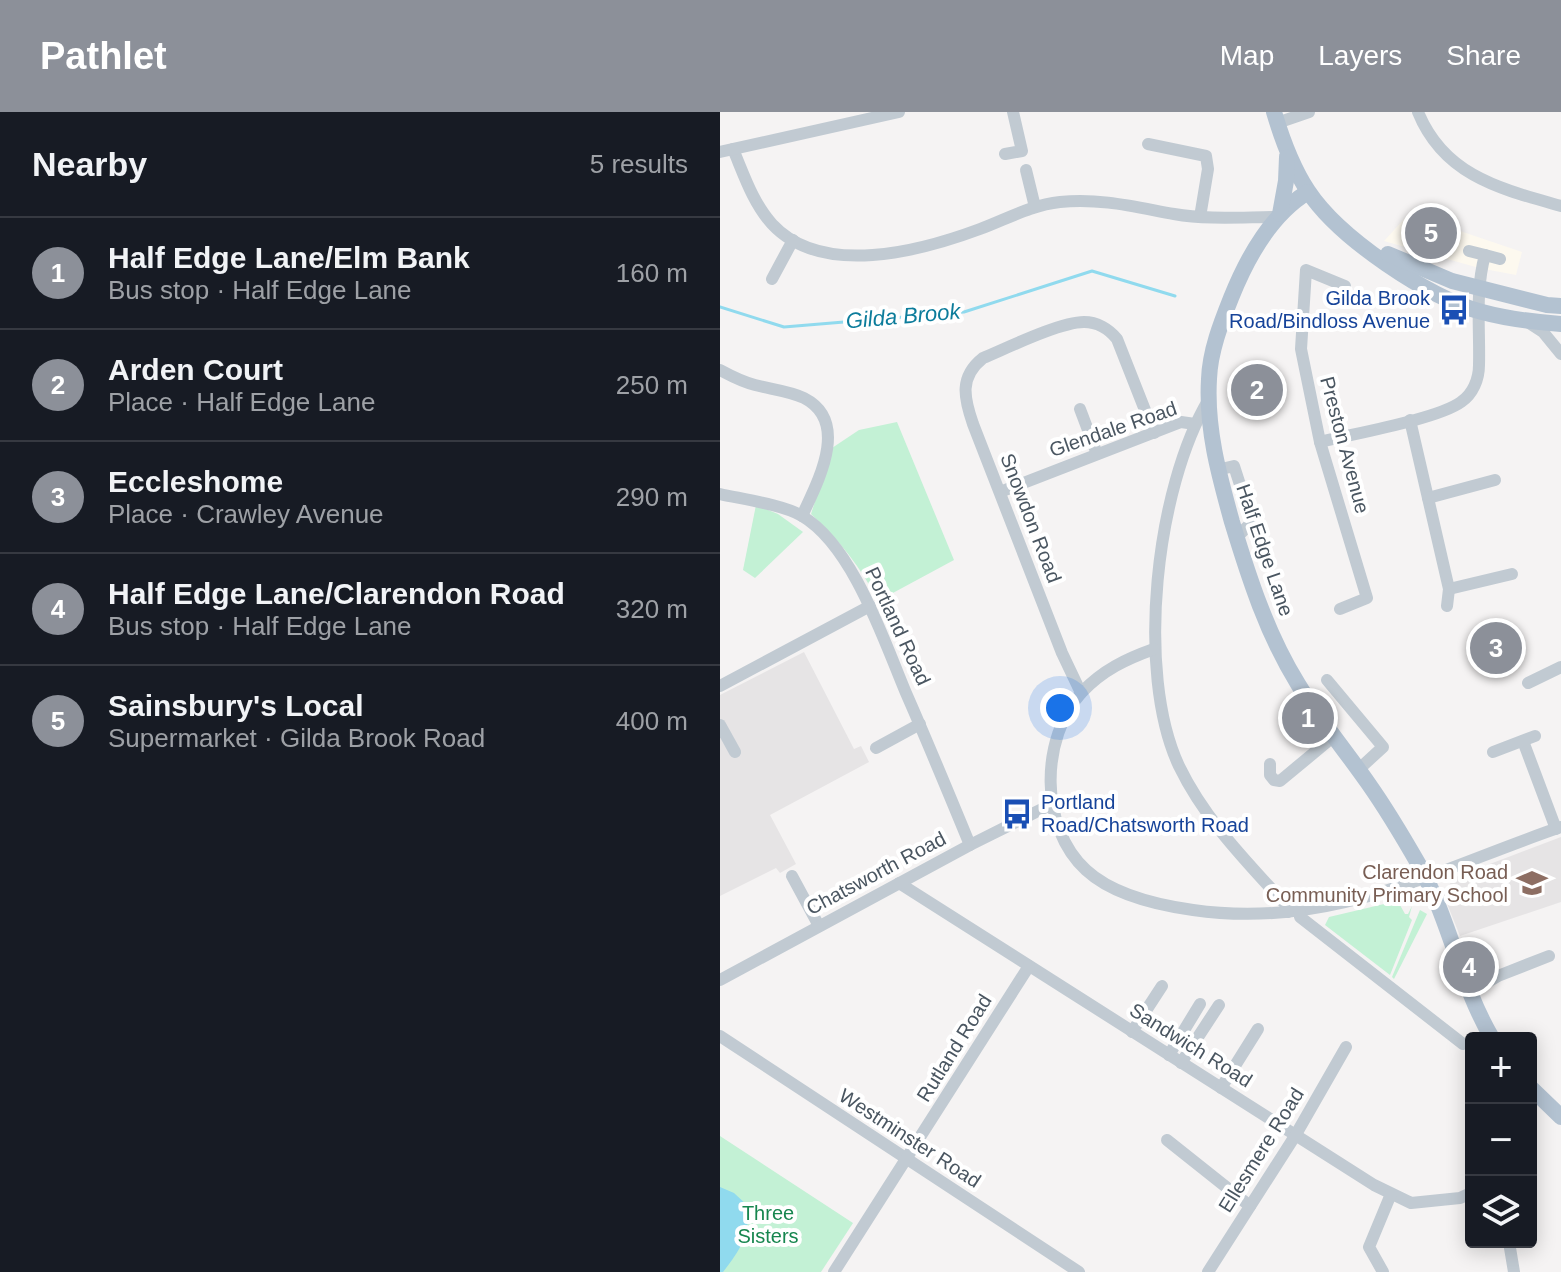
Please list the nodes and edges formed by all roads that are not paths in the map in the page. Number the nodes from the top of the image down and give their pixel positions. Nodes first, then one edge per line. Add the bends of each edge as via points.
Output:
1 (899, 112) edge
2 (1013, 112) edge
3 (1309, 112) edge
4 (1418, 112) edge
5 (1275, 118) edge
6 (1148, 144) dead end
7 (1286, 149) junction
8 (726, 151) edge
9 (1005, 154) dead end
10 (1026, 170) dead end
11 (1308, 192) junction
12 (1561, 206) edge
13 (1035, 207) junction
14 (1279, 216) junction
15 (1200, 217) junction
16 (793, 240) junction
17 (1364, 245) junction
18 (1469, 251) dead end
19 (1485, 255) junction
20 (1500, 259) dead end
21 (772, 279) dead end
22 (1345, 286) dead end
23 (1479, 288) junction
24 (1561, 306) edge
25 (1480, 312) junction
26 (1561, 317) edge
27 (1526, 321) junction
28 (1561, 324) edge
29 (1561, 352) edge
30 (720, 370) edge
31 (1209, 399) junction
32 (1080, 409) dead end
33 (1410, 420) junction
34 (1195, 424) junction
35 (1154, 433) junction
36 (1320, 442) junction
37 (1097, 454) junction
38 (1495, 480) dead end
39 (1000, 492) junction
40 (720, 494) edge
41 (1428, 498) junction
42 (802, 516) junction
43 (1512, 574) dead end
44 (1449, 589) junction
45 (870, 606) junction
46 (1447, 606) dead end
47 (1340, 609) dead end
48 (1154, 649) junction
49 (1559, 668) edge
50 (1327, 680) dead end
51 (1528, 683) dead end
52 (720, 686) edge
53 (1081, 693) junction
54 (920, 724) junction
55 (720, 725) edge
56 (1333, 737) junction
57 (876, 748) dead end
58 (735, 752) dead end
59 (1493, 752) dead end
60 (1270, 764) dead end
61 (1358, 770) junction
62 (1052, 804) junction
63 (1559, 828) edge
64 (970, 845) junction
65 (792, 876) dead end
66 (1427, 879) junction
67 (899, 883) junction
68 (1293, 911) junction
69 (819, 926) junction
70 (1549, 956) dead end
71 (1029, 966) junction
72 (720, 980) edge
73 (1162, 986) dead end
74 (1470, 992) junction
75 (1200, 1004) dead end
76 (1219, 1005) dead end
77 (1258, 1029) dead end
78 (1132, 1032) junction
79 (1489, 1032) edge
80 (720, 1036) edge
81 (1463, 1044) dead end
82 (1346, 1047) dead end
83 (1169, 1055) junction
84 (1181, 1063) junction
85 (1221, 1088) junction
86 (1537, 1094) edge
87 (1561, 1117) edge
88 (1295, 1136) junction
89 (1167, 1140) dead end
90 (907, 1161) junction
91 (1391, 1194) junction
92 (1465, 1196) edge
93 (1250, 1206) junction
94 (1510, 1248) edge
95 (834, 1272) edge
96 (1079, 1272) edge
97 (1208, 1272) edge
98 (1383, 1272) edge
99 (1514, 1272) edge

1 - 8 street
2 - 9 street via 1022,151
3 - 5 street
4 - 12 street via 1438,145 1473,177
5 - 7 main road
6 - 15 street via 1206,156
7 - 11 main road
7 - 14 main road
8 - 16 street via 754,200
10 - 13 street
11 - 14 main road, Half Edge Lane
11 - 17 main road
13 - 15 street via 1086,199
13 - 16 street via 905,251 831,254
14 - 15 street
14 - 31 main road, Half Edge Lane via 1227,306 1213,352
16 - 21 street
17 - 23 main road
17 - 25 main road via 1409,279
18 - 19 street
19 - 20 street
19 - 23 street
22 - 36 street, Preston Avenue via 1306,270 1301,349
23 - 24 main road
23 - 25 street
25 - 27 main road
25 - 33 street via 1479,368 1472,391 1454,407
26 - 28 street
27 - 28 main road
27 - 29 street
28 - 29 street
30 - 42 street via 749,384 804,398 820,411 829,436 823,470
31 - 34 street
31 - 56 main road, Half Edge Lane via 1217,470 1248,577 1296,681
32 - 37 street
33 - 36 street
33 - 41 street
34 - 35 street, Glendale Road via 1181,422
34 - 48 street via 1165,535
35 - 37 street, Glendale Road
35 - 39 street, Snowdon Road via 1122,347 1100,326 1073,324 983,358 968,376 965,398
36 - 47 street, Preston Avenue via 1367,598
37 - 39 street, Glendale Road
38 - 41 street
39 - 53 street, Snowdon Road
40 - 42 street, Portland Road
41 - 44 street
42 - 45 street, Portland Road via 846,562
43 - 44 street
44 - 46 street
45 - 52 street
45 - 54 street, Portland Road
48 - 53 street via 1108,669
48 - 68 street via 1164,723 1184,777 1212,822
49 - 51 street
50 - 61 street via 1383,747
53 - 62 street via 1054,754
54 - 57 street
54 - 64 street, Portland Road
55 - 58 street
56 - 60 street via 1280,781 1270,775
56 - 61 main road, Half Edge Lane
59 - 63 street via 1529,739
61 - 66 main road, Half Edge Lane
62 - 64 street, Chatsworth Road
62 - 68 street via 1075,858 1094,877 1121,891 1192,910
63 - 66 street
64 - 67 street, Chatsworth Road
65 - 69 street
66 - 68 street via 1365,898
66 - 74 main road, Half Edge Lane
67 - 69 street, Chatsworth Road
67 - 71 street, Sandwich Road
68 - 81 street
69 - 72 street, Chatsworth Road
70 - 74 street
71 - 78 street, Sandwich Road
71 - 90 street, Rutland Road
73 - 78 street
74 - 79 main road, Half Edge Lane
75 - 83 street
76 - 84 street
77 - 85 street
78 - 83 street, Sandwich Road
80 - 90 street, Westminster Road
82 - 88 street, Ellesmere Road
83 - 84 street, Sandwich Road
84 - 85 street, Sandwich Road
85 - 88 street, Sandwich Road
86 - 87 main road
88 - 91 street, Sandwich Road
88 - 93 street, Ellesmere Road
89 - 93 street
90 - 95 street, Rutland Road
90 - 96 street, Westminster Road
91 - 92 street, Sandwich Road via 1411,1203
91 - 98 street via 1369,1247
93 - 97 street, Ellesmere Road
94 - 99 street

